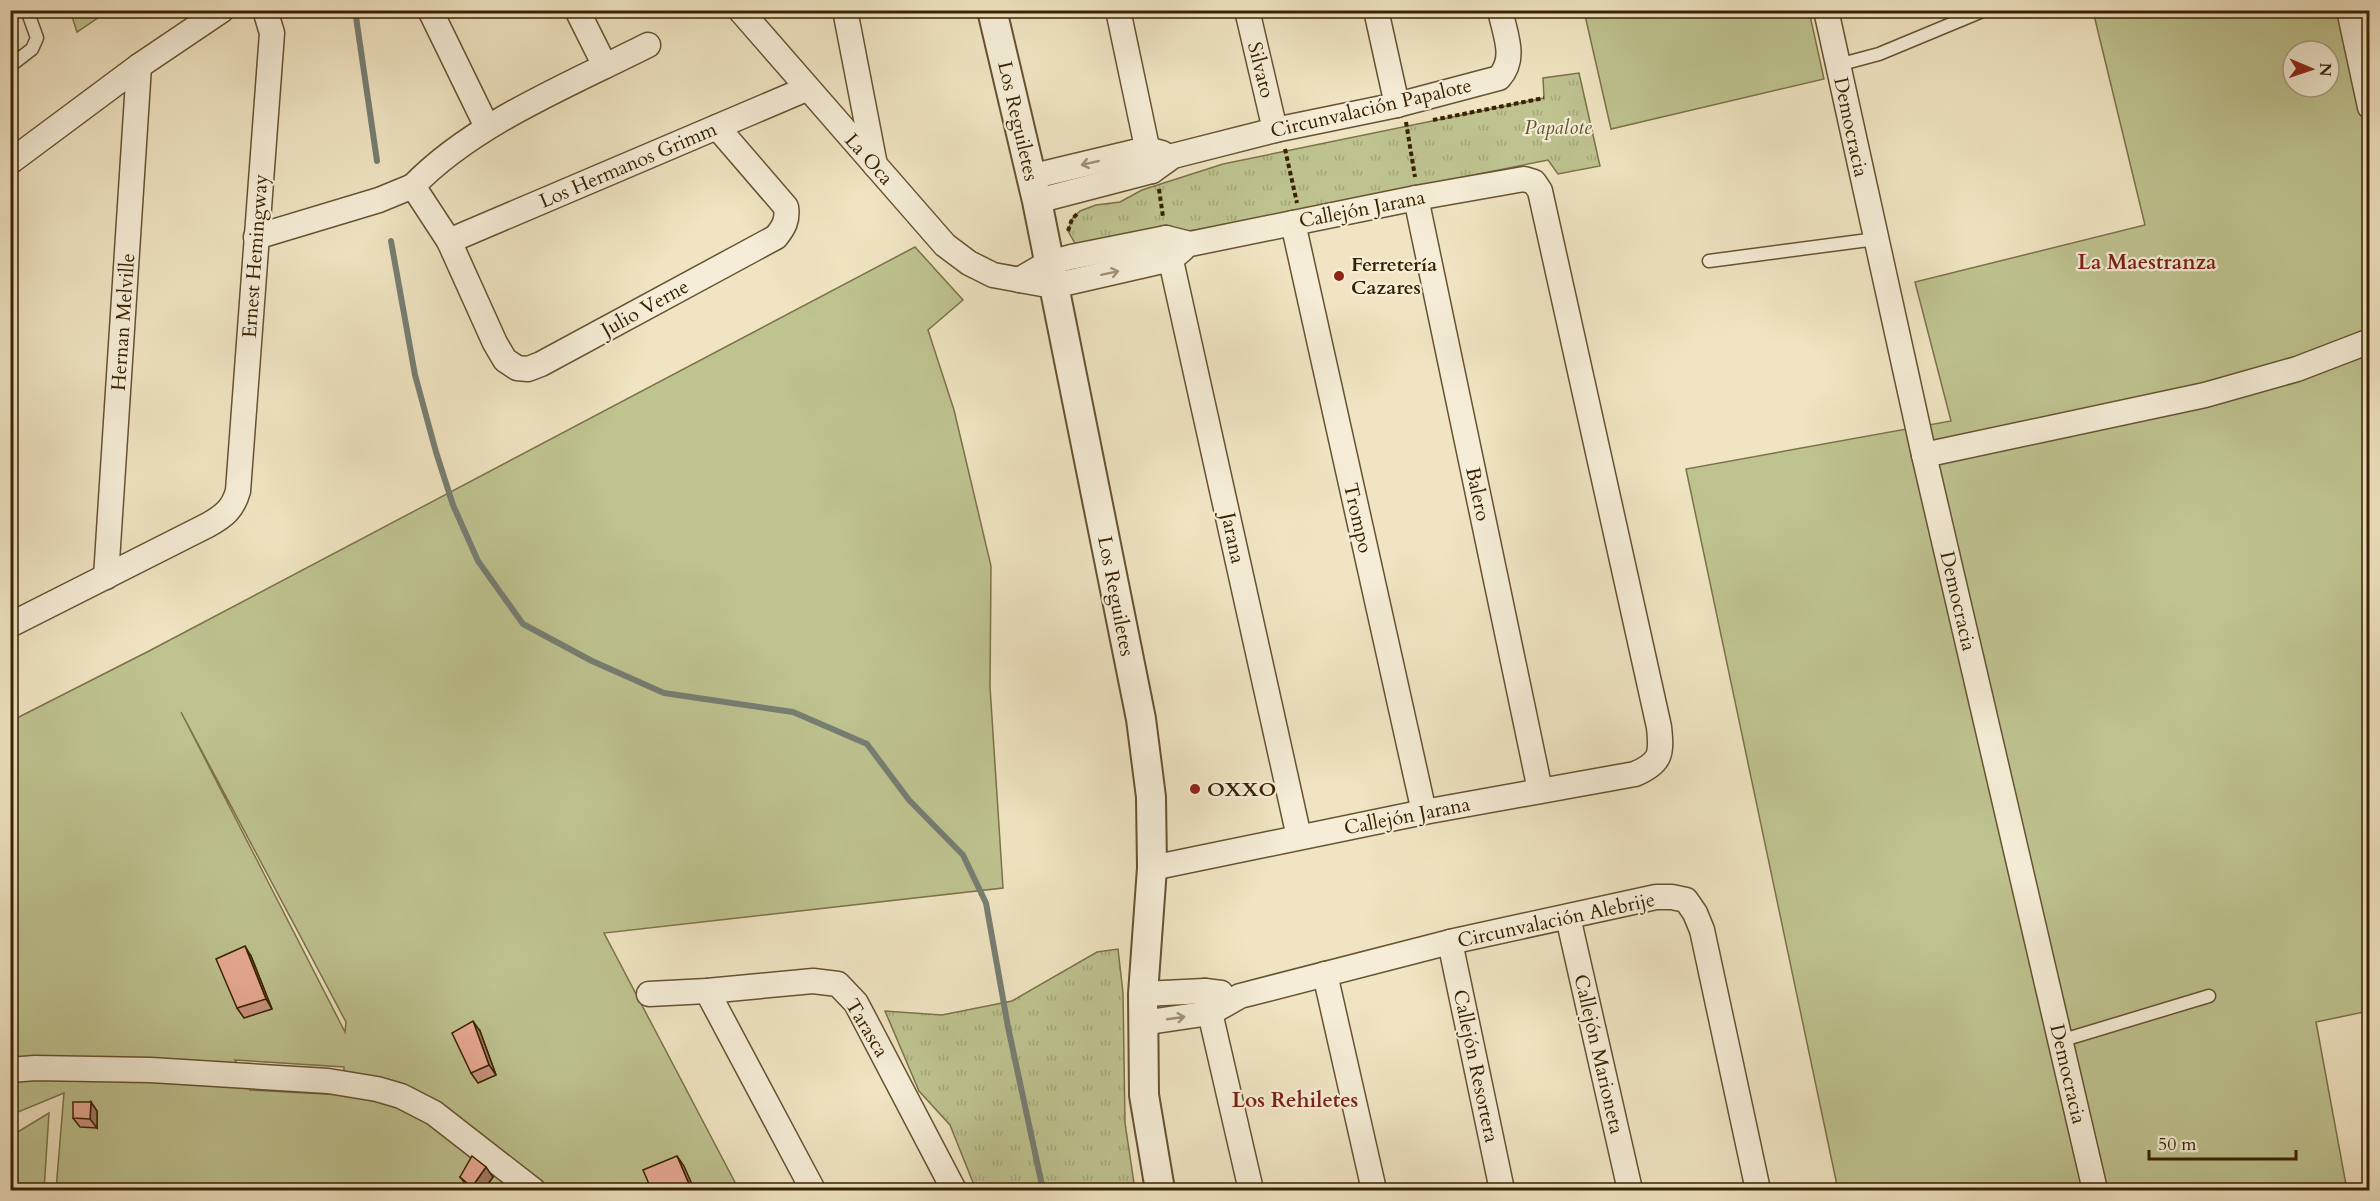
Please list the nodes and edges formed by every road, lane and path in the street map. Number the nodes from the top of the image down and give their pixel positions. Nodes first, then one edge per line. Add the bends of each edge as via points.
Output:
1 (27, 10) edge
2 (222, 10) edge
3 (265, 10) edge
4 (430, 10) edge
5 (577, 10) edge
6 (845, 10) edge
7 (992, 10) edge
8 (1118, 10) edge
9 (1247, 10) edge
10 (1376, 10) edge
11 (1500, 10) edge
12 (1826, 10) edge
13 (1985, 10) edge
14 (2349, 10) edge
15 (745, 13) edge
16 (648, 45) dead end
17 (1838, 65) junction
18 (10, 66) edge
19 (140, 66) junction
20 (605, 66) junction
21 (806, 89) junction
22 (1544, 98) dead end
23 (2370, 107) edge
24 (1400, 119) junction
25 (1430, 120) dead end
26 (487, 127) junction
27 (717, 127) junction
28 (1281, 144) junction
29 (1297, 148) dead end
30 (10, 162) edge
31 (875, 165) junction
32 (1150, 169) junction
33 (413, 186) junction
34 (1034, 189) junction
35 (1416, 198) junction
36 (1088, 208) dead end
37 (1293, 223) junction
38 (256, 237) junction
39 (1073, 239) dead end
40 (1876, 239) junction
41 (449, 241) junction
42 (1176, 247) junction
43 (1709, 261) dead end
44 (1051, 275) junction
45 (2370, 341) edge
46 (1924, 455) junction
47 (106, 577) junction
48 (10, 625) edge
49 (1540, 790) junction
50 (1424, 812) junction
51 (1299, 837) junction
52 (1152, 868) junction
53 (1568, 917) junction
54 (1450, 942) junction
55 (1325, 974) junction
56 (707, 991) junction
57 (649, 994) dead end
58 (1143, 994) junction
59 (2209, 996) dead end
60 (1207, 1002) junction
61 (1142, 1023) junction
62 (2060, 1041) junction
63 (10, 1070) edge
64 (533, 1191) edge
65 (813, 1191) edge
66 (954, 1191) edge
67 (1160, 1191) edge
68 (1251, 1191) edge
69 (1374, 1191) edge
70 (1502, 1191) edge
71 (1630, 1191) edge
72 (1758, 1191) edge
73 (2095, 1191) edge

1 - 18 lane via 37,38 32,49
2 - 19 street
3 - 38 street, Ernest Hemingway via 272,33
4 - 26 street
5 - 20 street
6 - 31 street
7 - 34 street, Los Reguiletes
8 - 32 street
9 - 28 street, Silvato
10 - 24 street
11 - 24 street, Circunvalación Papalote via 1510,56 1508,69 1499,78
12 - 17 street, Democracia
13 - 17 lane via 1878,54
14 - 23 street
15 - 21 street, La Oca
16 - 20 street
17 - 40 street, Democracia
19 - 30 street
19 - 47 street, Hernan Melville
20 - 26 street
21 - 27 street, Los Hermanos Grimm
21 - 31 street, La Oca
22 - 25 path
24 - 28 street, Circunvalación Papalote
24 - 35 path
26 - 33 street via 448,153
27 - 41 street, Los Hermanos Grimm
27 - 41 street, Julio Verne via 786,207 783,228 776,237 541,364 516,368 505,360
28 - 29 path
28 - 32 street, Circunvalación Papalote via 1173,156
28 - 37 path via 1298,210
31 - 44 street, La Oca via 945,245 969,263 993,275 1019,280
32 - 34 street
32 - 42 path
33 - 38 street
33 - 41 street
34 - 44 street, Los Reguiletes
35 - 37 street, Callejón Jarana
35 - 49 street, Balero
35 - 49 street, Callejón Jarana via 1524,179 1534,182 1540,191 1659,727 1659,758 1650,768
36 - 39 path via 1072,219 1068,231
37 - 42 street, Callejón Jarana
37 - 50 street, Trompo
38 - 47 street, Ernest Hemingway via 234,503 225,515 208,525
40 - 43 lane
40 - 46 street, Democracia
42 - 44 street, Callejón Jarana
42 - 51 street, Jarana
44 - 52 street, Los Reguiletes via 1141,720 1151,797
45 - 46 street via 2297,369 2205,394
46 - 62 street, Democracia
47 - 48 street
49 - 50 street, Callejón Jarana
50 - 51 street, Callejón Jarana
51 - 52 street, Callejón Jarana
52 - 58 street, Los Reguiletes
53 - 54 street, Circunvalación Alebrije
53 - 71 street, Callejón Marioneta
53 - 72 street, Circunvalación Alebrije via 1656,897 1686,900 1705,941
54 - 55 street, Circunvalación Alebrije
54 - 70 street, Callejón Resortera
55 - 60 street, Circunvalación Alebrije
55 - 69 street
56 - 57 street, Tarasca
56 - 65 street
56 - 66 street, Tarasca via 813,981 838,984 856,1003
58 - 60 street
58 - 61 street, Los Reguiletes
59 - 62 lane
61 -> 60 street
60 - 68 street
61 - 67 street, Los Reguiletes via 1144,1095
62 - 73 street, Democracia
63 - 64 street via 151,1070 351,1084 401,1096 434,1113

